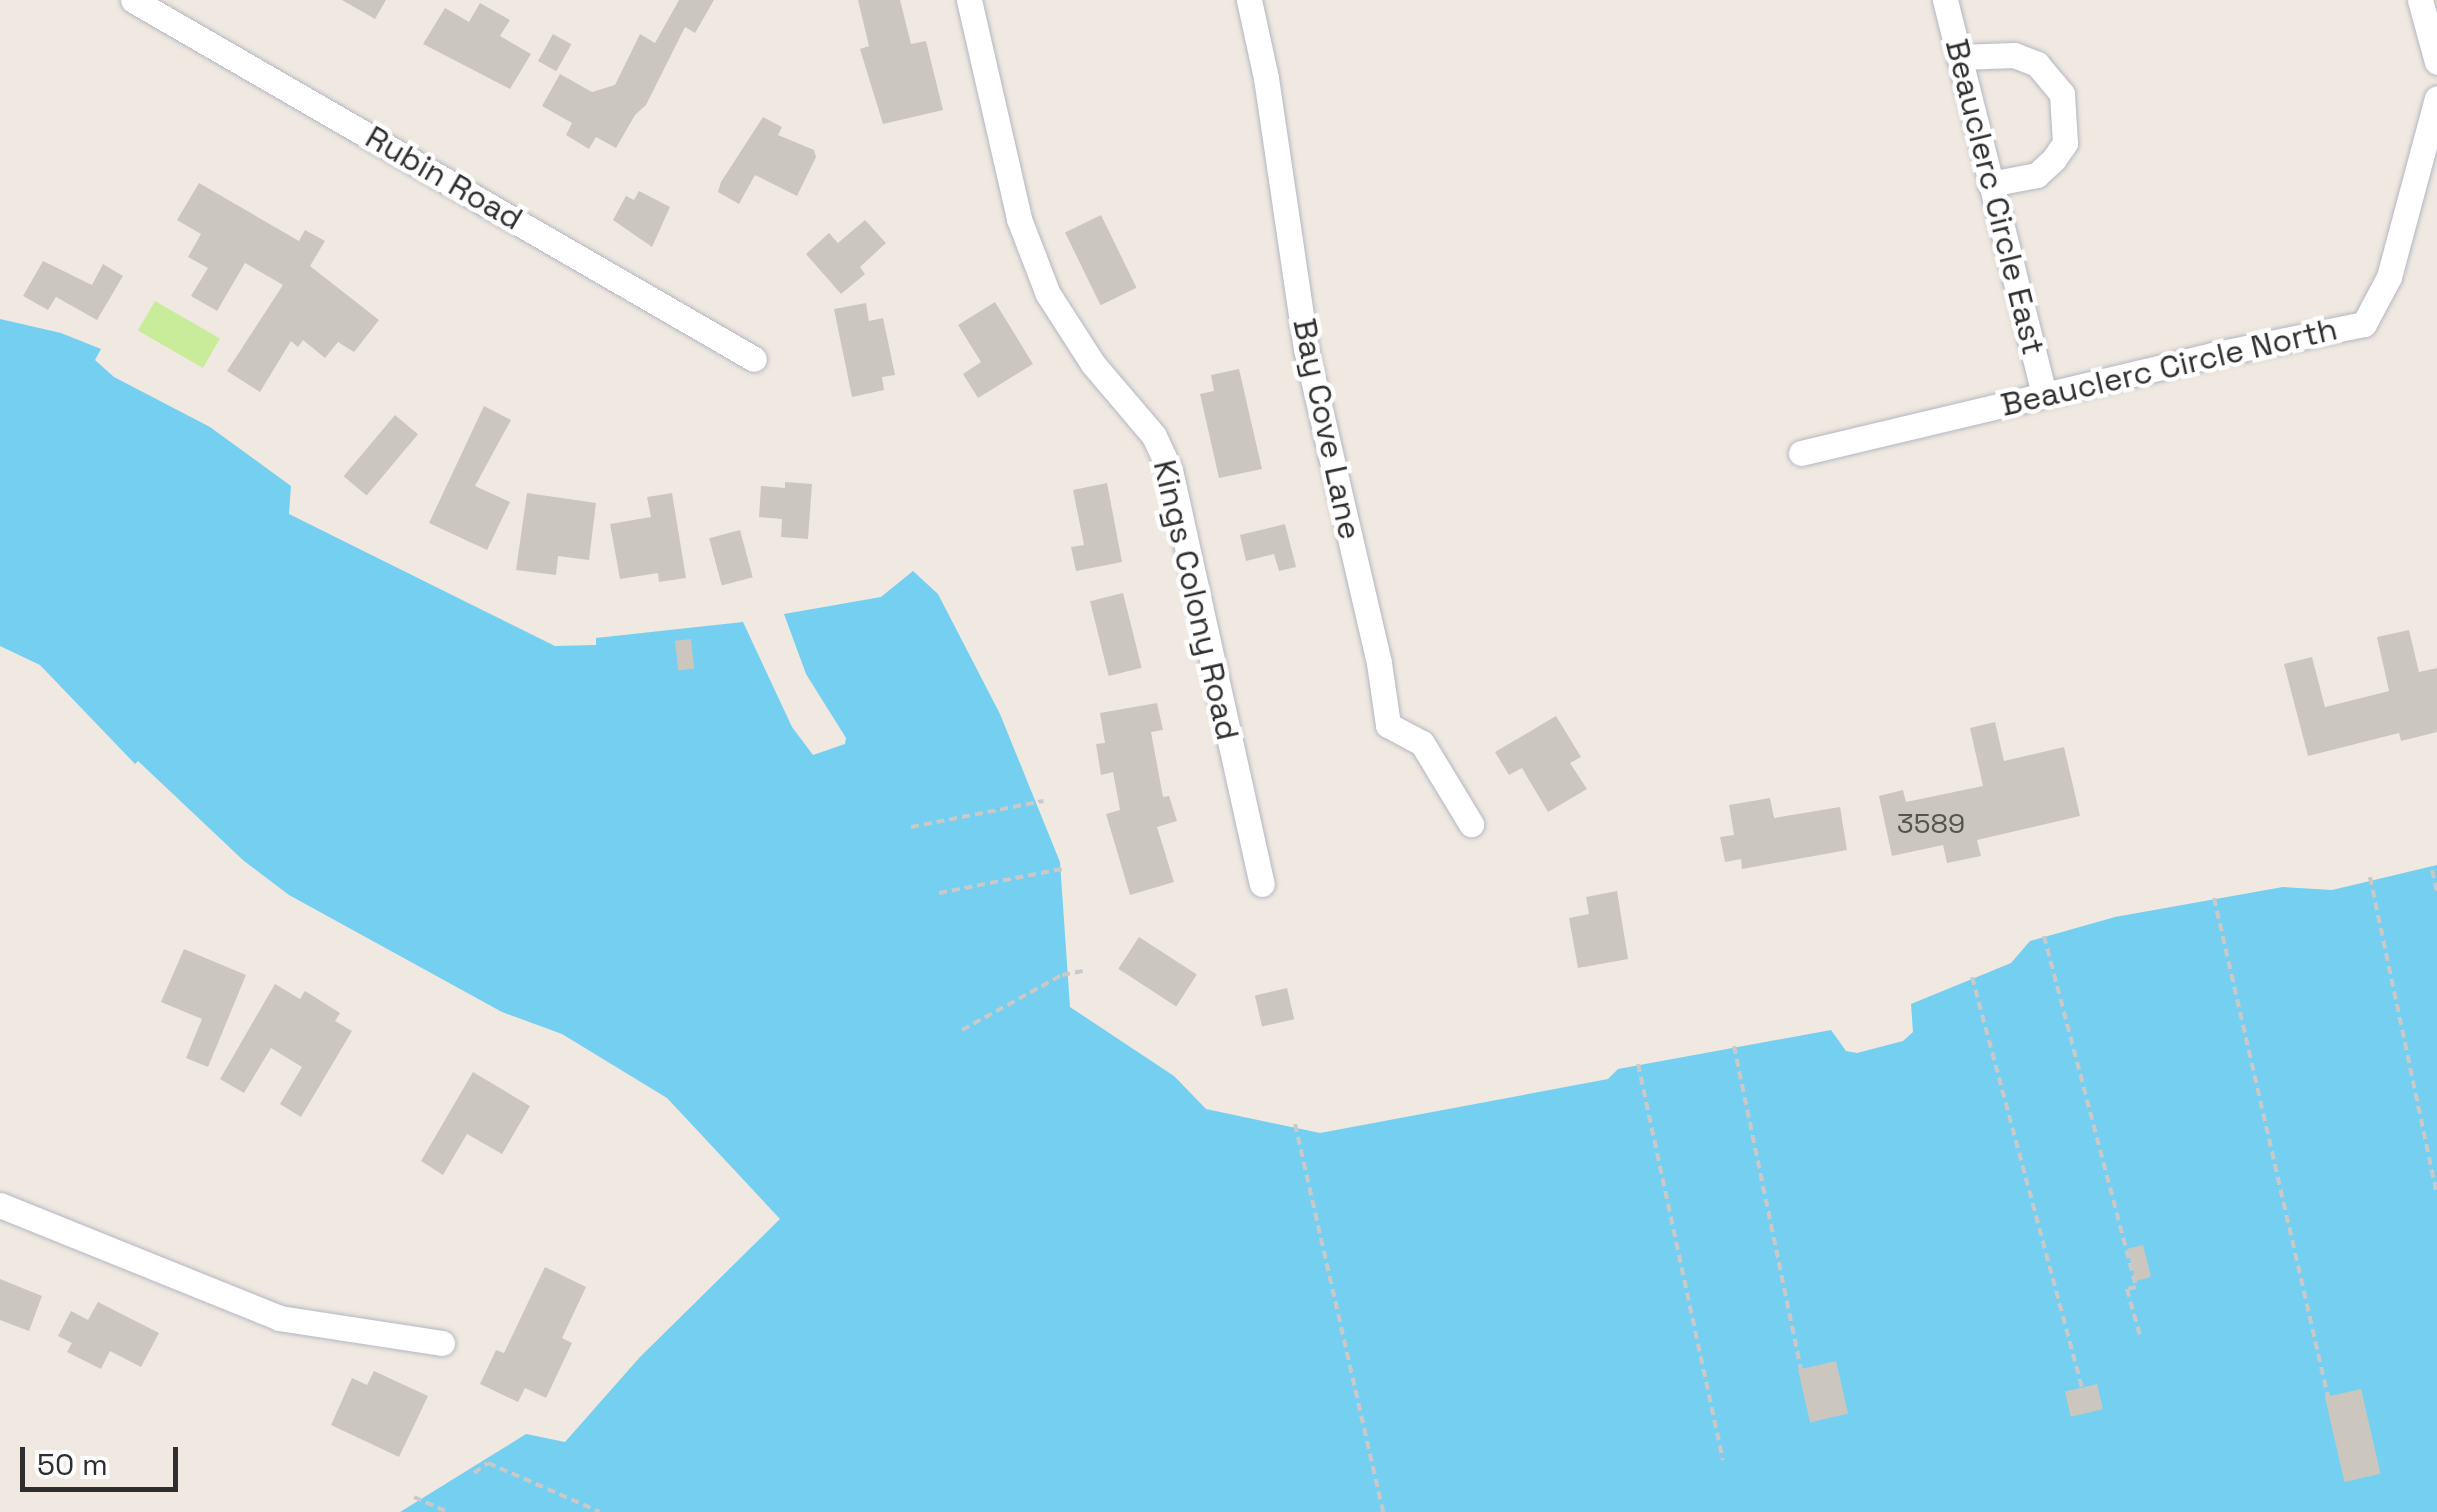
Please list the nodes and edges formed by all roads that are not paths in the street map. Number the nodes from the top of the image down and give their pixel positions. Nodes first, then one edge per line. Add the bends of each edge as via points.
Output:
1 (133, 0) edge
2 (969, 0) edge
3 (1250, 0) edge
4 (1945, 0) edge
5 (2420, 0) edge
6 (1960, 56) junction
7 (2437, 62) edge
8 (2437, 98) edge
9 (1990, 184) junction
10 (754, 359) dead end
11 (2044, 394) junction
12 (1801, 453) dead end
13 (1472, 824) dead end
14 (1262, 884) dead end
15 (0, 1205) edge
16 (442, 1343) dead end

1 - 10 street, Rubin Road
2 - 14 street, Kings Colony Road via 1020,219 1048,294 1093,364 1154,436 1170,470
3 - 13 street, Bay Cove Lane via 1306,349 1388,725 1422,744
4 - 6 street, Beauclerc Circle East
5 - 7 street
6 - 9 street, Beauclerc Circle East
6 - 9 street via 2014,55 2038,64 2062,94 2065,143 2054,160 2038,174
8 - 11 street, Beauclerc Circle North via 2389,276 2364,324
9 - 11 street, Beauclerc Circle East
11 - 12 street, Beauclerc Circle North
15 - 16 street via 278,1318

